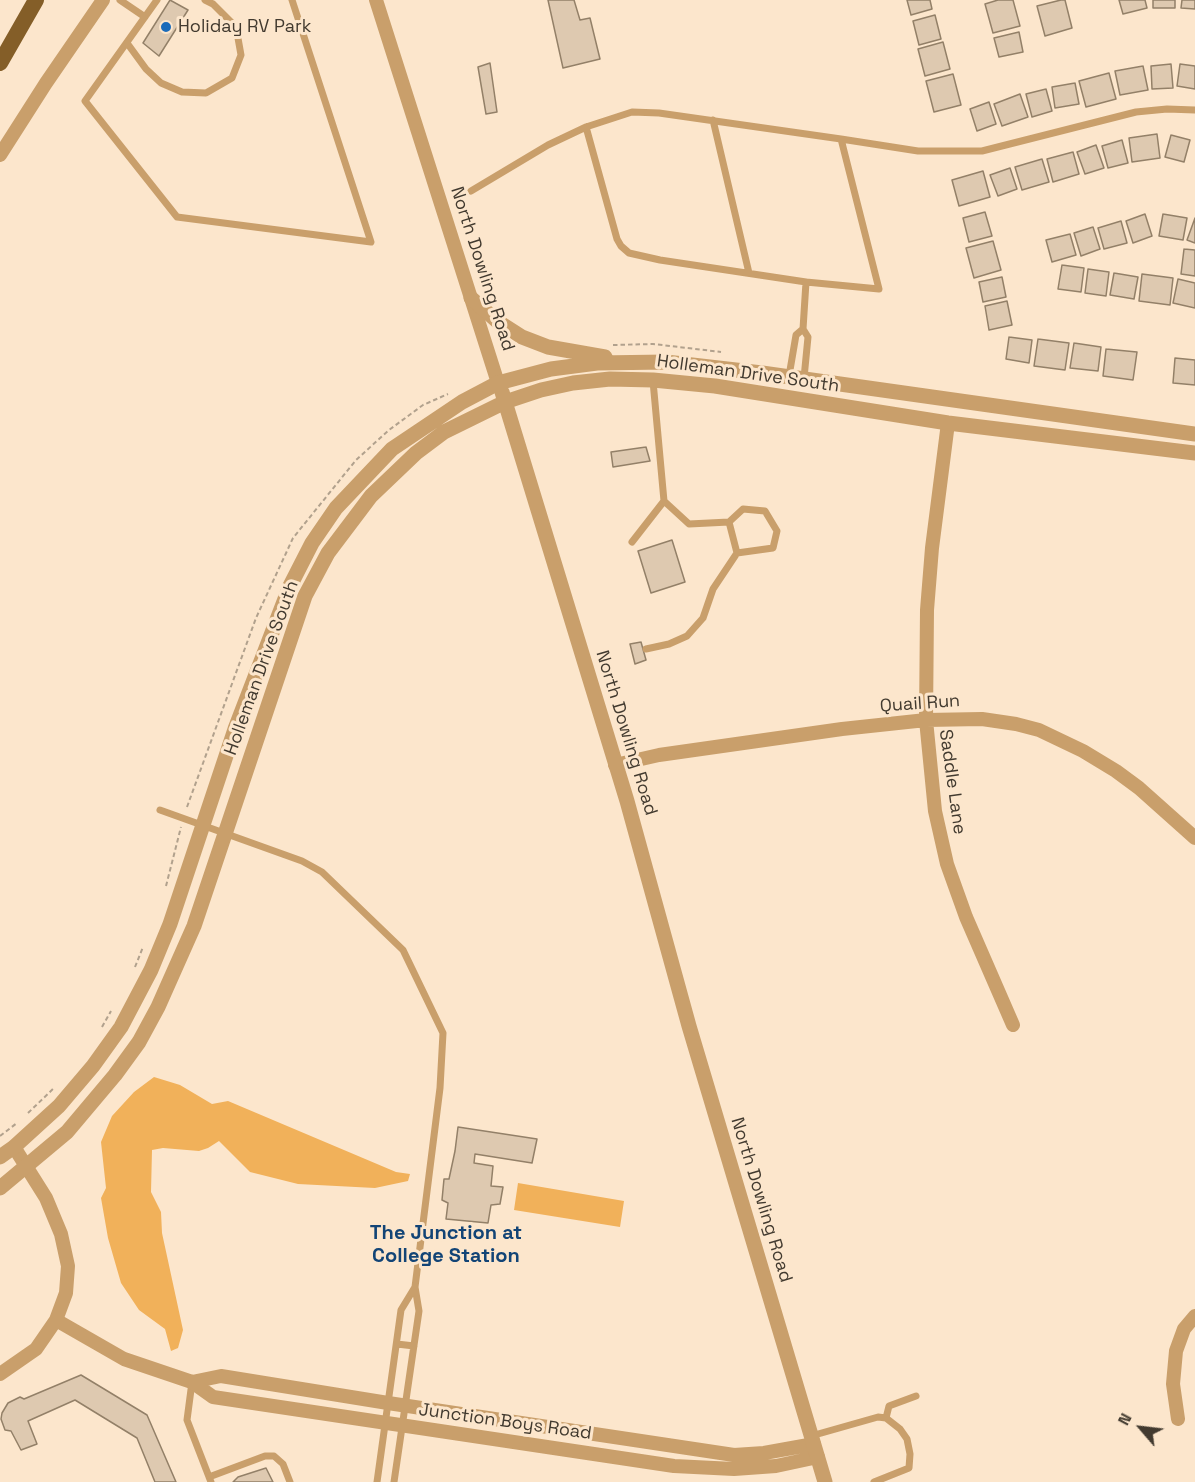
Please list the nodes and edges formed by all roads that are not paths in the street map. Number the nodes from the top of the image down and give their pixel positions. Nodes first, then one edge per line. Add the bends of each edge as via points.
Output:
1 (36, 0) edge
2 (103, 0) edge
3 (120, 0) edge
4 (157, 0) edge
5 (205, 0) edge
6 (292, 0) edge
7 (376, 0) edge
8 (145, 17) junction
9 (127, 43) junction
10 (0, 63) edge
11 (1195, 110) edge
12 (713, 120) junction
13 (586, 127) junction
14 (841, 139) junction
15 (0, 155) edge
16 (471, 191) dead end
17 (749, 273) junction
18 (806, 282) junction
19 (471, 298) junction
20 (803, 329) junction
21 (632, 361) junction
22 (797, 378) junction
23 (653, 380) junction
24 (498, 383) junction
25 (505, 402) junction
26 (948, 423) junction
27 (1195, 434) edge
28 (1195, 453) edge
29 (664, 501) junction
30 (729, 522) junction
31 (632, 542) dead end
32 (736, 553) junction
33 (646, 649) dead end
34 (926, 720) junction
35 (615, 765) junction
36 (160, 810) dead end
37 (204, 825) junction
38 (1192, 830) edge
39 (224, 832) junction
40 (1013, 1025) dead end
41 (14, 1147) junction
42 (0, 1157) edge
43 (27, 1166) junction
44 (0, 1188) edge
45 (415, 1287) junction
46 (1195, 1316) edge
47 (56, 1320) junction
48 (396, 1344) junction
49 (414, 1346) junction
50 (0, 1374) edge
51 (192, 1382) junction
52 (916, 1396) dead end
53 (388, 1403) junction
54 (406, 1406) junction
55 (886, 1418) junction
56 (1178, 1419) dead end
57 (386, 1422) junction
58 (402, 1425) junction
59 (814, 1446) junction
60 (210, 1479) edge
61 (290, 1482) edge
62 (377, 1482) edge
63 (394, 1482) edge
64 (825, 1482) edge
65 (874, 1482) edge

1 - 10 highway
2 - 15 street
3 - 8 lane
4 - 8 lane
5 - 9 lane via 236,27 241,55 232,78 206,93 182,92 161,83
6 - 9 lane via 371,242 177,217 85,100
7 - 19 street, North Dowling Road
8 - 9 lane
11 - 14 lane via 1136,112 982,151 918,151
12 - 13 lane via 632,112
12 - 14 lane
12 - 17 lane
13 - 16 lane
13 - 17 lane via 621,246 629,253 660,260
14 - 18 lane via 879,289
17 - 18 lane
18 - 20 lane
19 - 21 street via 522,337 548,347
19 - 24 street, North Dowling Road
20 - 22 lane via 808,337
20 - 22 lane via 796,335
21 - 22 street, Holleman Drive South
21 - 24 street, Holleman Drive South via 551,369
22 - 27 street, Holleman Drive South
23 - 25 street, Holleman Drive South via 573,383
23 - 26 street, Holleman Drive South via 715,386
23 - 29 lane
24 - 25 street, North Dowling Road
24 - 37 street, Holleman Drive South via 453,407 392,449 336,508 312,543 266,647
25 - 35 street, North Dowling Road
25 - 39 street, Holleman Drive South via 444,432 416,453 370,496 328,553 305,596
26 - 28 street, Holleman Drive South
26 - 34 street, Saddle Lane via 927,610
29 - 30 lane via 689,524
29 - 31 lane
30 - 32 lane
30 - 32 lane via 742,510 765,511 777,531 773,548
32 - 33 lane via 713,589 703,618 687,636
34 - 35 street, Quail Run via 659,755
34 - 38 street, Quail Run via 982,719 1016,724 1061,739 1116,771
34 - 40 street, Saddle Lane via 935,812 947,864
35 - 59 street, North Dowling Road
36 - 37 lane
37 - 39 lane
37 - 41 street, Holleman Drive South via 151,970 121,1027 59,1106
39 - 43 street, Holleman Drive South via 194,926 139,1042 89,1108
39 - 45 lane via 322,872 403,950 443,1034
41 - 42 street, Holleman Drive South
41 - 43 street
43 - 44 street, Holleman Drive South
43 - 47 street via 61,1234 68,1266 66,1293
45 - 48 lane via 401,1310
45 - 49 lane via 419,1311
46 - 56 street via 1184,1329 1176,1352 1173,1384
47 - 50 street via 36,1349
47 - 51 street, Junction Boys Road via 124,1359
48 - 49 lane
48 - 53 lane
49 - 54 lane
51 - 53 street, Junction Boys Road via 221,1376
51 - 57 street, Junction Boys Road via 213,1397
51 - 60 lane via 187,1420
52 - 55 lane via 889,1406
53 - 54 street, Junction Boys Road
53 - 57 lane
54 - 58 lane
54 - 59 street, Junction Boys Road via 734,1455
55 - 59 lane via 841,1426
55 - 65 lane via 906,1439 909,1468
57 - 58 street, Junction Boys Road
57 - 62 lane
58 - 59 street, Junction Boys Road via 674,1466 776,1466
58 - 63 lane
59 - 64 street, North Dowling Road
60 - 61 lane via 265,1456 274,1456 283,1464

